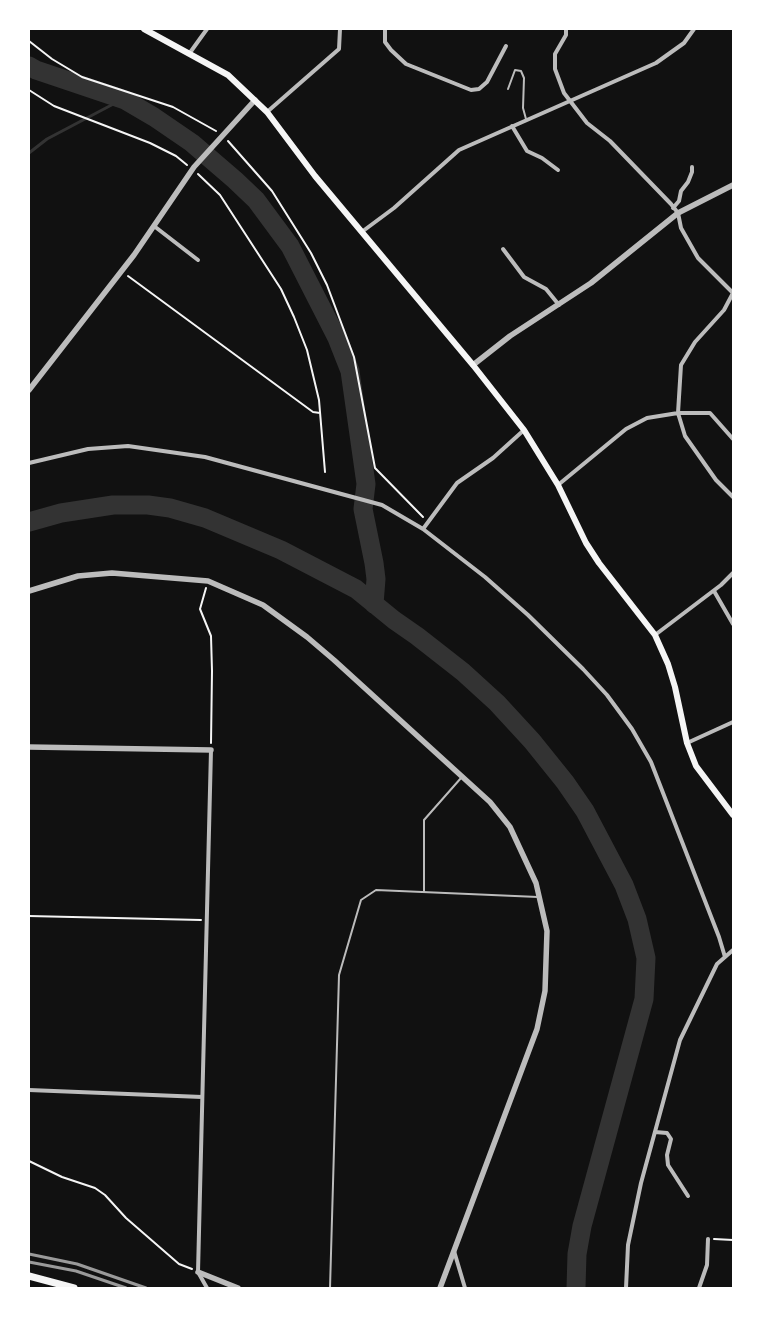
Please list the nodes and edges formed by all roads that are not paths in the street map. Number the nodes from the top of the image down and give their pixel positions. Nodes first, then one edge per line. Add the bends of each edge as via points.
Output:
1 (144, 29) edge
2 (207, 29) edge
3 (340, 29) edge
4 (385, 29) edge
5 (566, 29) edge
6 (694, 29) edge
7 (506, 46) dead end
8 (189, 54) junction
9 (508, 89) dead end
10 (255, 100) junction
11 (569, 101) junction
12 (267, 112) junction
13 (526, 119) junction
14 (512, 126) junction
15 (692, 167) dead end
16 (558, 170) dead end
17 (733, 185) edge
18 (673, 208) junction
19 (678, 213) junction
20 (154, 226) junction
21 (363, 231) junction
22 (503, 249) dead end
23 (198, 260) dead end
24 (560, 305) junction
25 (473, 365) junction
26 (29, 390) edge
27 (678, 412) junction
28 (524, 430) junction
29 (733, 439) edge
30 (29, 463) edge
31 (558, 485) junction
32 (733, 497) edge
33 (423, 529) junction
34 (733, 573) edge
35 (29, 591) edge
36 (714, 591) junction
37 (733, 624) edge
38 (655, 635) junction
39 (733, 722) edge
40 (687, 743) junction
41 (29, 747) edge
42 (211, 750) joint
43 (462, 777) junction
44 (733, 815) edge
45 (424, 892) junction
46 (539, 897) junction
47 (733, 950) edge
48 (725, 957) junction
49 (29, 1090) edge
50 (202, 1097) junction
51 (655, 1132) junction
52 (688, 1196) dead end
53 (708, 1239) road end
54 (454, 1250) junction
55 (198, 1272) junction
56 (29, 1276) edge
57 (74, 1288) edge
58 (207, 1288) edge
59 (238, 1288) edge
60 (330, 1288) edge
61 (440, 1288) edge
62 (465, 1288) edge
63 (626, 1288) edge
64 (699, 1288) edge

1 - 8 main road
2 - 8 street
3 - 12 street via 339,49
4 - 7 street via 385,42 406,64 472,90 479,89 487,82
5 - 11 street via 566,35 555,54 555,69
6 - 11 street via 684,43 656,63
8 - 10 main road via 228,75
9 - 13 lane via 515,70 521,71 524,78 523,108
10 - 12 main road
10 - 20 street via 194,168
11 - 13 street
11 - 18 street via 587,123 610,140
12 - 21 main road via 315,176
13 - 14 street
14 - 16 street via 527,151
14 - 21 street via 459,150 394,208
15 - 18 street via 688,182
17 - 19 street
18 - 19 street
19 - 24 street
19 - 27 street via 681,228 698,258 733,293 724,310 695,342 681,365
20 - 23 street
20 - 26 street
21 - 25 main road
22 - 24 street via 524,277 546,289
24 - 25 street via 510,336
25 - 28 main road
27 - 29 street via 710,413
27 - 31 street via 647,418 626,428
27 - 32 street via 685,436 716,480
28 - 31 main road
28 - 33 street via 493,458 456,483
30 - 33 street via 88,449 128,446 205,457 382,505
31 - 38 main road via 590,550
33 - 48 street via 485,577 528,615 607,695 632,729 651,762
34 - 36 street
35 - 43 street via 78,576 112,574 208,581 263,605 307,637
36 - 37 street
36 - 38 street
38 - 40 main road via 668,664
39 - 40 street
40 - 44 main road via 696,766
41 - 42 street
42 - 50 street
43 - 45 lane via 424,820
43 - 46 street via 490,802 510,827 536,883
45 - 46 lane
45 - 60 lane via 376,890 361,900 339,975
46 - 54 street via 547,931 545,991 537,1029
47 - 48 street
48 - 51 street via 717,964 680,1040
49 - 50 street
50 - 55 street
51 - 52 street via 667,1133 671,1139 667,1154 668,1165
51 - 63 street via 628,1245
53 - 64 street via 708,1265
54 - 61 street
54 - 62 street
55 - 58 street
55 - 59 street
56 - 57 main road

